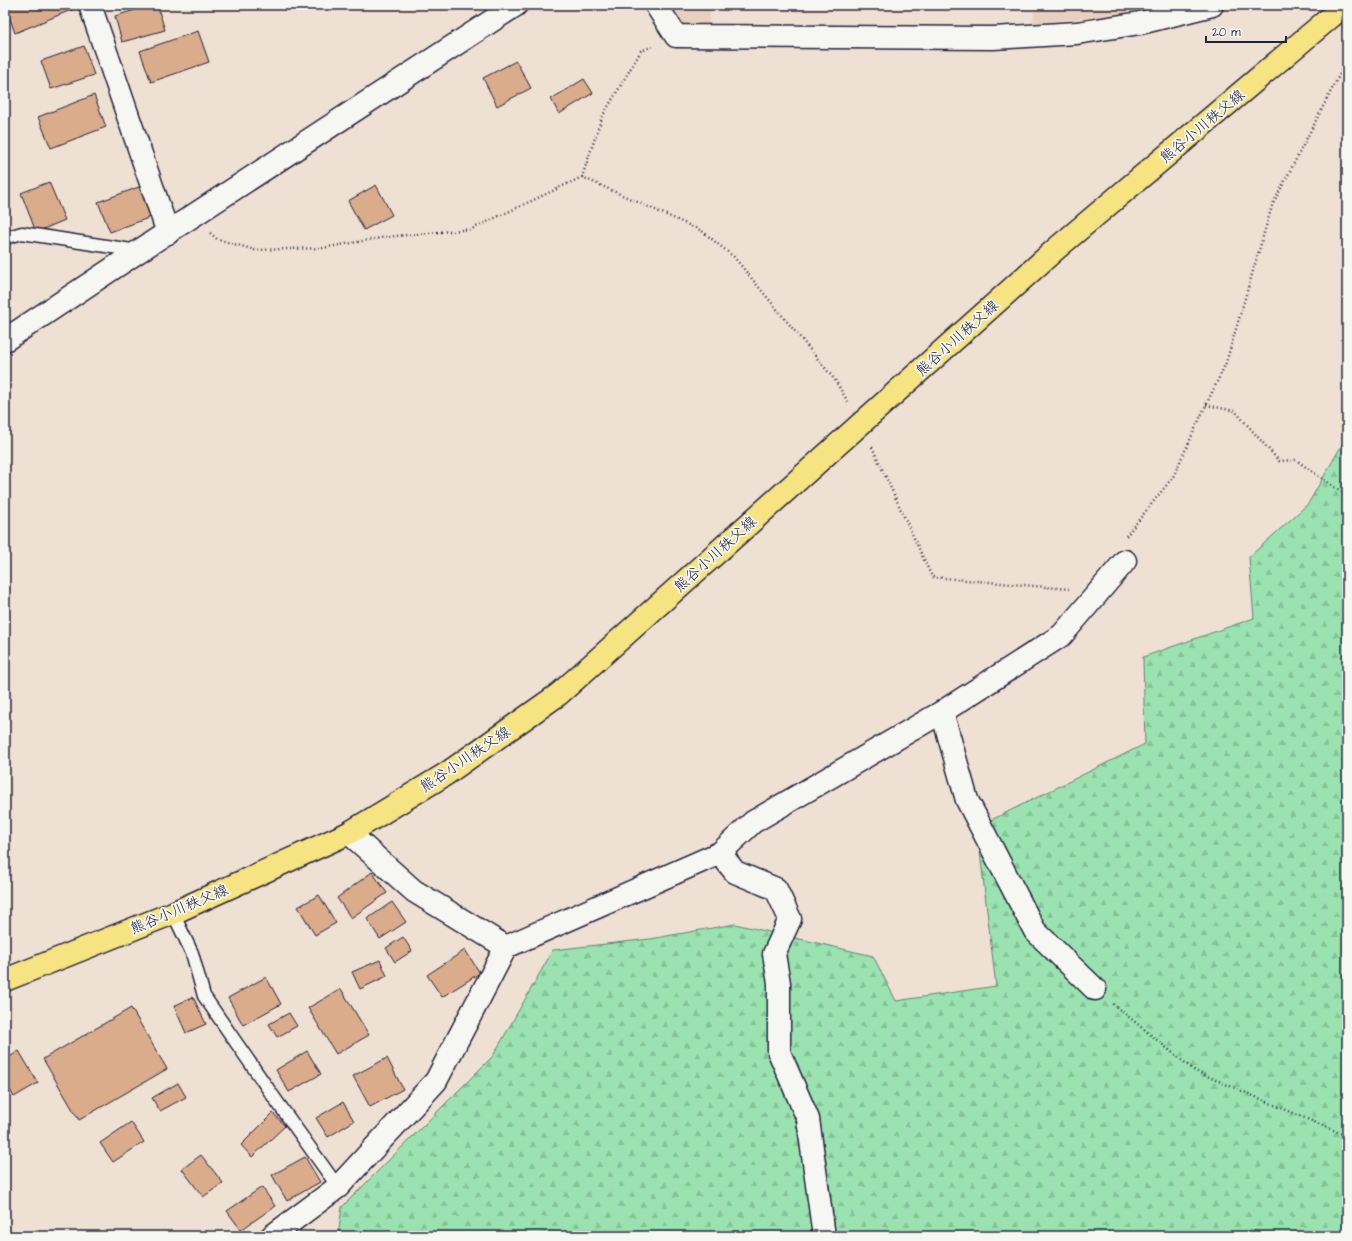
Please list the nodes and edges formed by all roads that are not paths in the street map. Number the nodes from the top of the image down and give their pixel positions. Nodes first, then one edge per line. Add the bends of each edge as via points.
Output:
1 (90, 5) edge
2 (516, 5) edge
3 (656, 5) edge
4 (1212, 5) edge
5 (1345, 5) edge
6 (168, 233) junction
7 (5, 238) edge
8 (139, 251) junction
9 (5, 340) edge
10 (1125, 561) dead end
11 (942, 712) junction
12 (348, 833) junction
13 (720, 854) junction
14 (173, 913) junction
15 (506, 947) junction
16 (5, 980) edge
17 (1095, 989) road end
18 (338, 1187) junction
19 (272, 1236) edge
20 (824, 1236) edge

1 - 6 street
2 - 6 street
3 - 4 street via 676,36 993,38 1076,32 1140,23
5 - 12 main road, 熊谷小川秩父線 via 1057,248 559,694 446,774
6 - 8 street
7 - 8 lane via 22,233
8 - 9 street
10 - 11 street via 1062,635
11 - 13 street via 753,822
11 - 17 street via 967,800 1035,931
12 - 14 main road, 熊谷小川秩父線
12 - 15 street via 414,891
13 - 15 street
13 - 20 street via 735,872 776,889 790,920 774,954 779,982 779,1052 808,1120
14 - 16 main road, 熊谷小川秩父線
14 - 18 lane via 192,953 204,996
15 - 18 street via 436,1082
18 - 19 street

